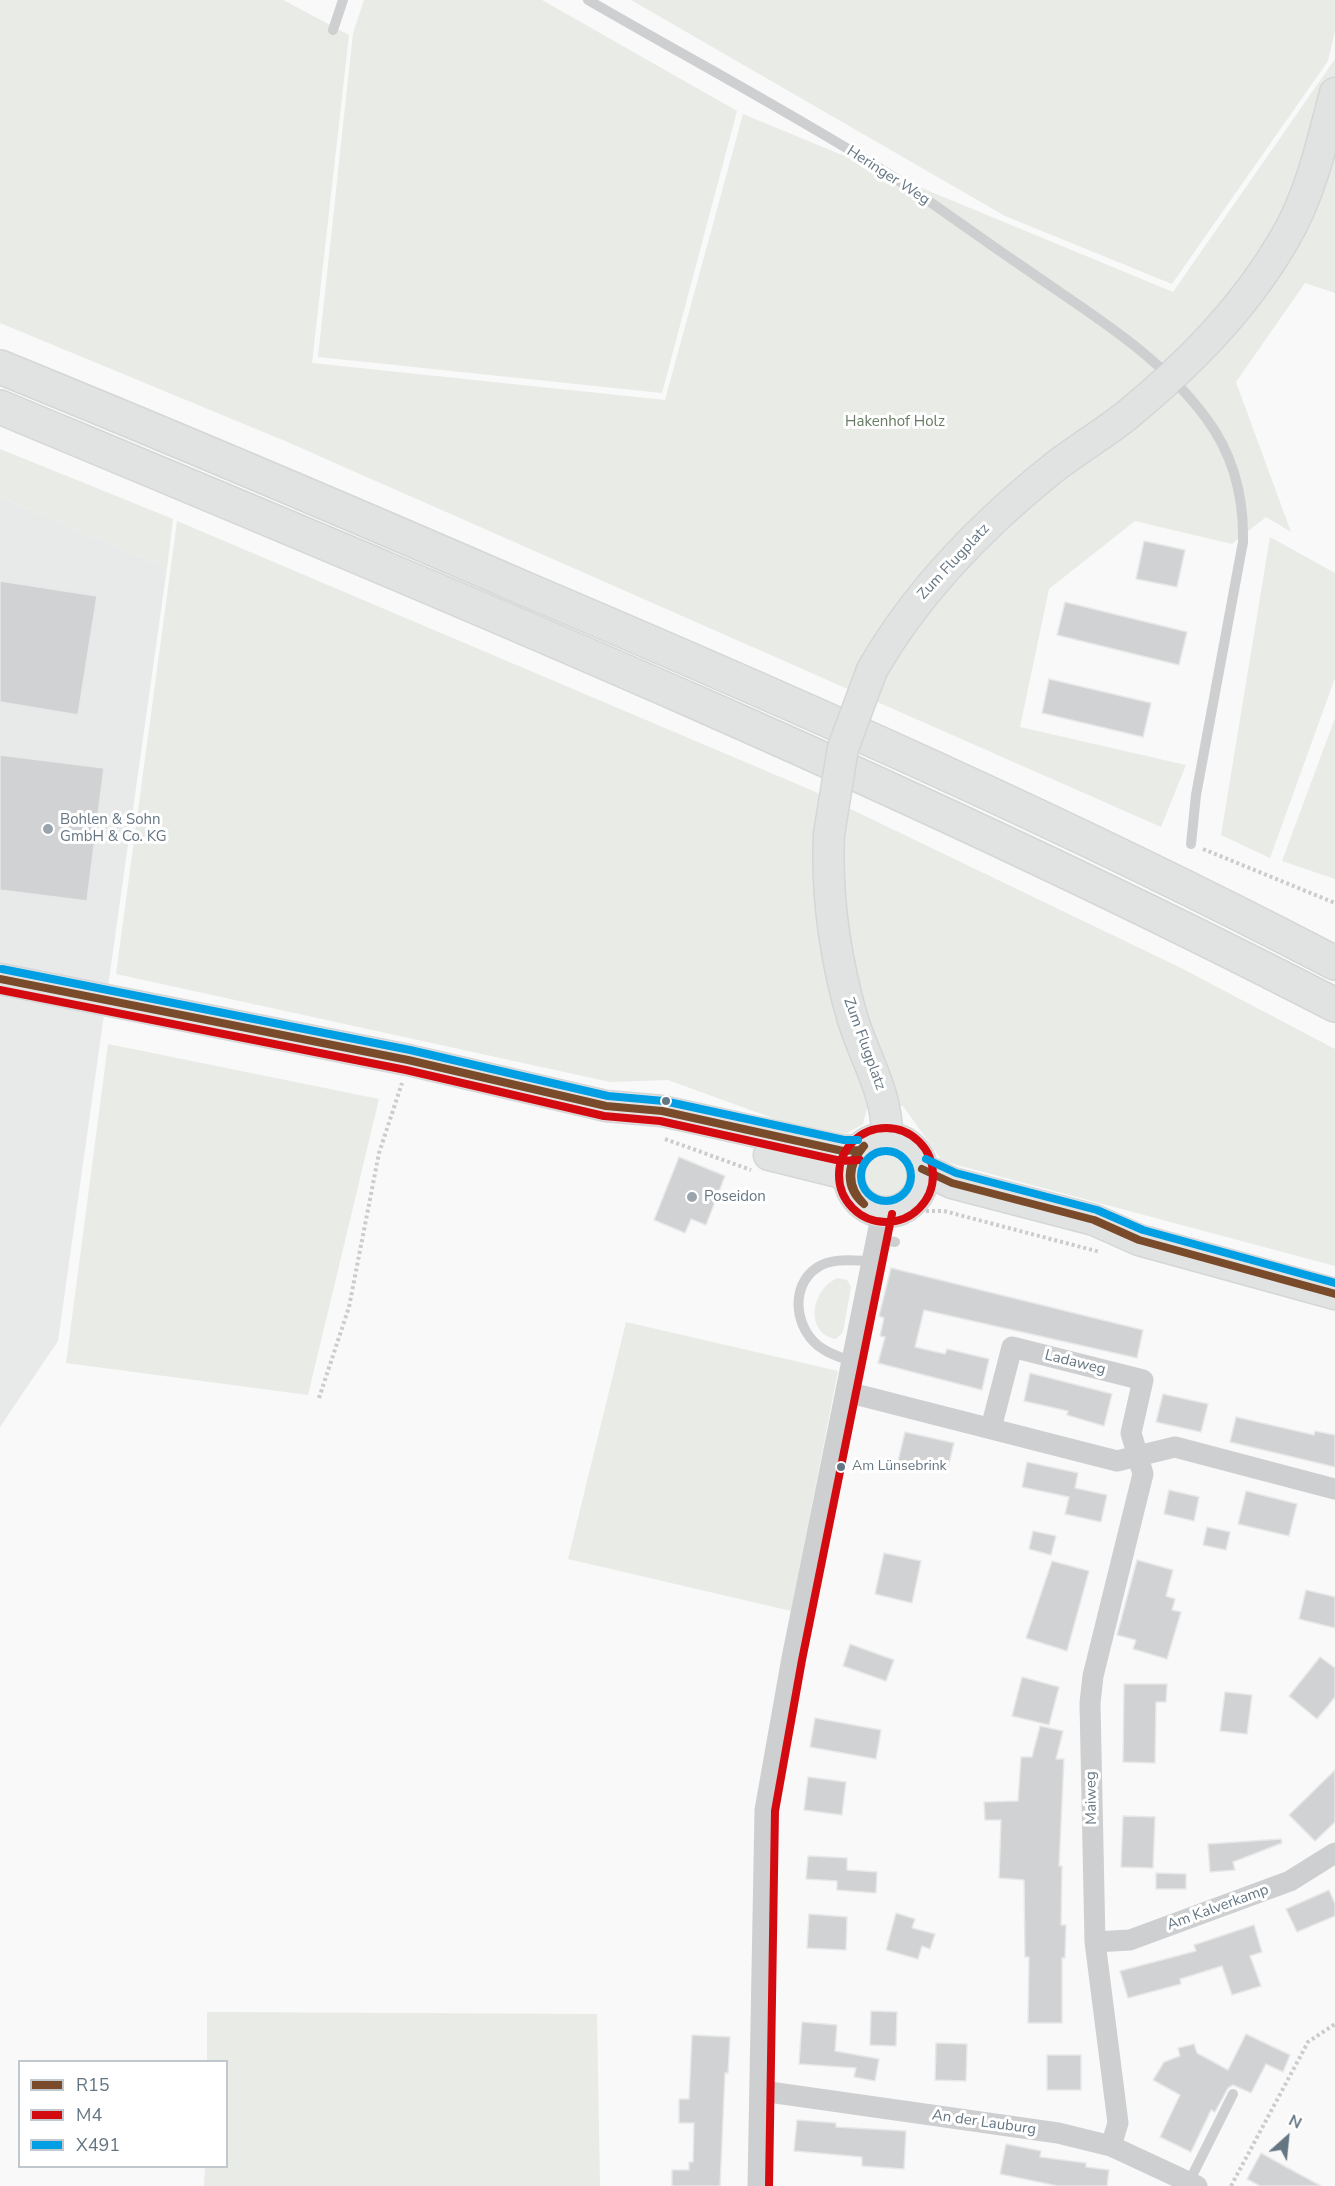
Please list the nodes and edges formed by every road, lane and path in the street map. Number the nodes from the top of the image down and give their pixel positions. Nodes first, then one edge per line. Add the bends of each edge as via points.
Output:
1 (343, 0) edge
2 (588, 0) edge
3 (333, 30) dead end
4 (1335, 93) edge
5 (0, 367) edge
6 (1171, 377) junction
7 (0, 407) edge
8 (1191, 844) joint
9 (1335, 903) edge
10 (1335, 963) edge
11 (0, 979) edge
12 (1335, 1005) edge
13 (408, 1060) junction
14 (606, 1106) junction
15 (887, 1138) junction
16 (858, 1150) junction
17 (849, 1178) junction
18 (902, 1213) junction
19 (873, 1261) junction
20 (1335, 1294) edge
21 (853, 1362) junction
22 (847, 1392) junction
23 (319, 1398) dead end
24 (991, 1428) junction
25 (1138, 1455) junction
26 (1335, 1489) edge
27 (1335, 1853) edge
28 (1095, 1942) junction
29 (1335, 2024) edge
30 (762, 2091) junction
31 (1233, 2094) dead end
32 (1111, 2146) junction
33 (1193, 2184) edge
34 (758, 2186) edge
35 (1231, 2186) edge

1 - 3 lane
2 - 6 lane, Heringer Weg via 887,173 1130,342
4 - 6 street, Zum Flugplatz via 1303,201 1286,238 1217,332
5 - 10 highway via 728,675 984,791
6 - 8 lane, Heringer Weg via 1207,419 1229,458 1244,514 1243,542 1196,795
6 - 15 street, Zum Flugplatz, bridge via 1053,469 984,529 931,584 891,636 872,670 843,748 829,834 830,916 839,972 883,1098
7 - 12 highway via 874,780 1211,941
8 - 9 path
11 - 13 street
13 - 14 street
13 - 23 path via 379,1153 349,1308
14 - 16 street via 662,1111 843,1151
14 - 17 street via 659,1128 838,1172
15 - 16 street via 867,1143
15 - 18 street via 899,1141 918,1157
16 - 17 street
17 - 18 street via 852,1190 870,1208
18 - 19 street
18 - 20 street via 928,1196 1090,1237 1139,1240
19 - 21 street
19 - 21 lane via 841,1260 818,1267 801,1286 797,1309 804,1330 822,1349
21 - 22 street
22 - 24 street
22 - 30 street via 765,1810
24 - 25 street via 1117,1461
24 - 25 street, Ladaweg via 1012,1347 1143,1380 1131,1433
25 - 26 street via 1175,1447
25 - 28 street, Maiweg via 1143,1474 1089,1703
27 - 28 street, Am Kalverkamp via 1290,1881 1130,1940
28 - 32 street, Maiweg via 1118,2122
29 - 35 path via 1308,2042
30 - 32 street, An der Lauburg via 1058,2133
30 - 34 street
31 - 33 lane
32 - 33 street, An der Lauburg

